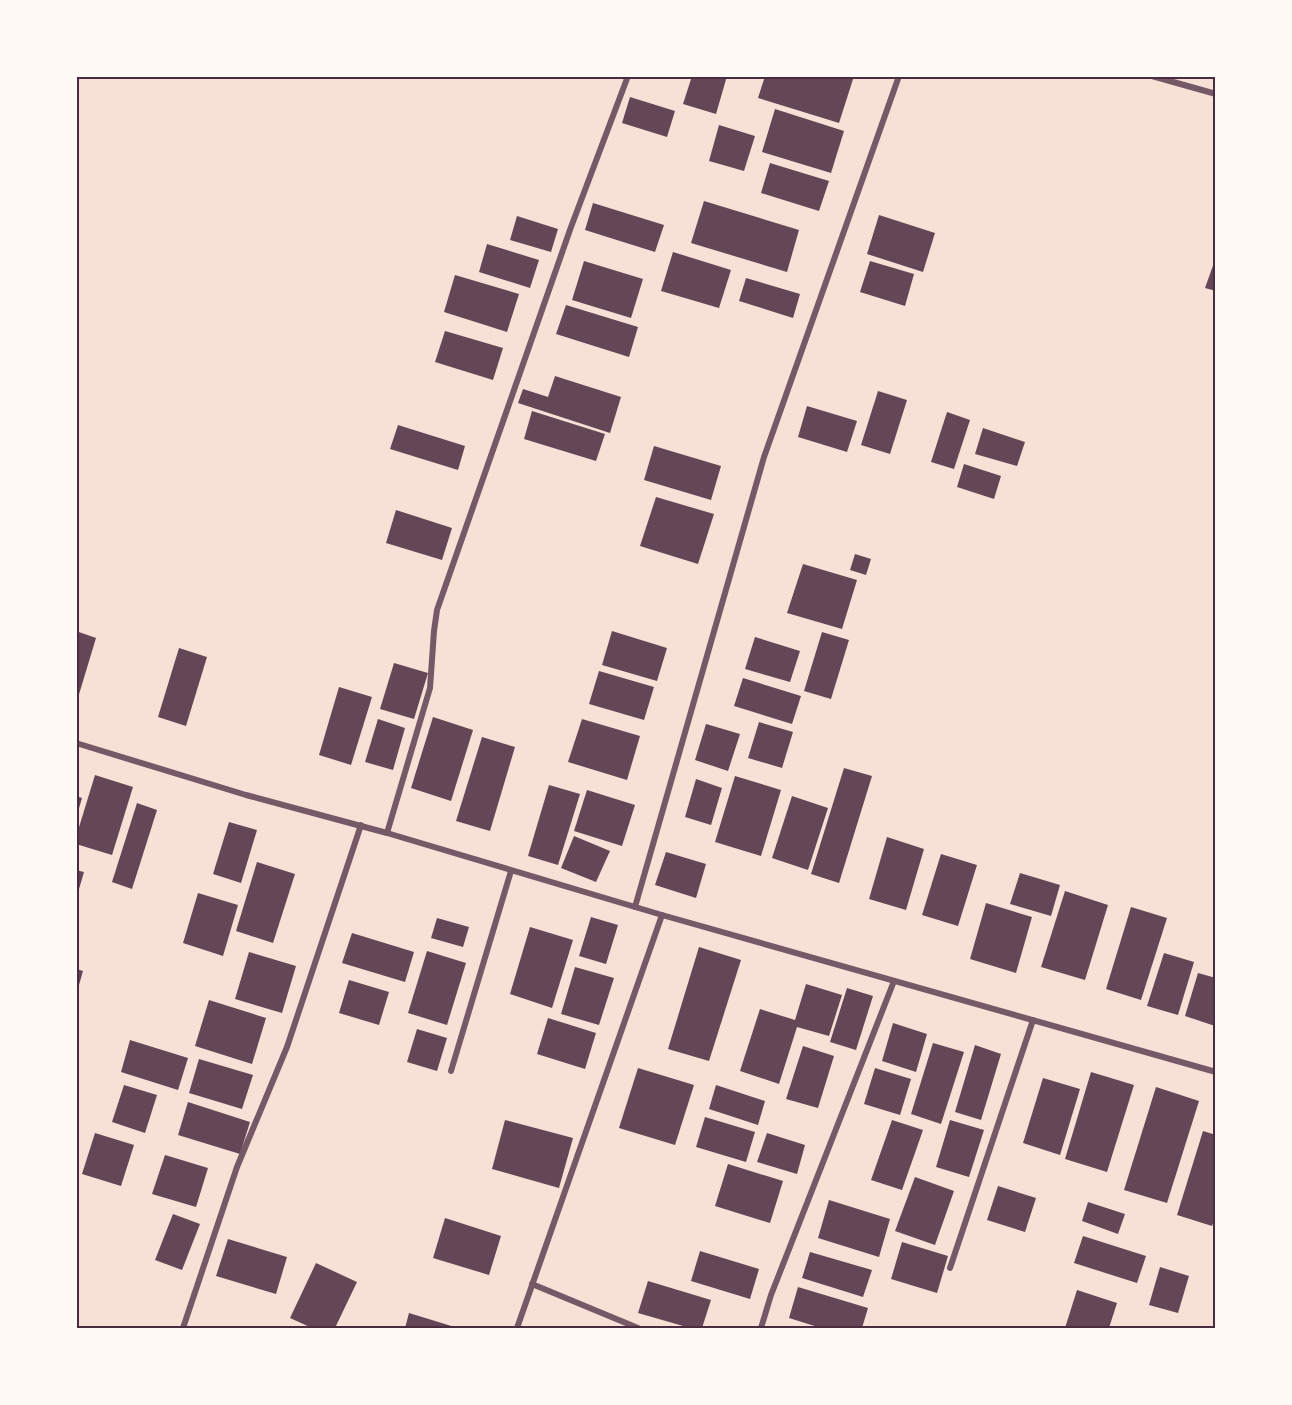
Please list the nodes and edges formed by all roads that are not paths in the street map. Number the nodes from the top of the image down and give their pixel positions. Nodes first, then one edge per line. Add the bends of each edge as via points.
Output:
1 (628, 76) edge
2 (899, 76) edge
3 (1152, 76) edge
4 (1215, 94) edge
5 (76, 743) edge
6 (360, 825) junction
7 (387, 833) junction
8 (511, 871) junction
9 (634, 907) junction
10 (662, 915) junction
11 (894, 981) junction
12 (1033, 1020) junction
13 (451, 1071) dead end
14 (1215, 1072) edge
15 (950, 1268) dead end
16 (532, 1284) junction
17 (183, 1329) edge
18 (517, 1329) edge
19 (638, 1329) edge
20 (761, 1329) edge

1 - 7 street via 437,610 430,688
2 - 9 street via 764,457
3 - 4 street
5 - 6 street
6 - 7 street
6 - 17 street via 288,1047 237,1167
7 - 8 street
8 - 9 street
8 - 13 street
9 - 10 street
10 - 11 street
10 - 16 street
11 - 12 street
11 - 20 street
12 - 14 street
12 - 15 street
16 - 18 street
16 - 19 street

